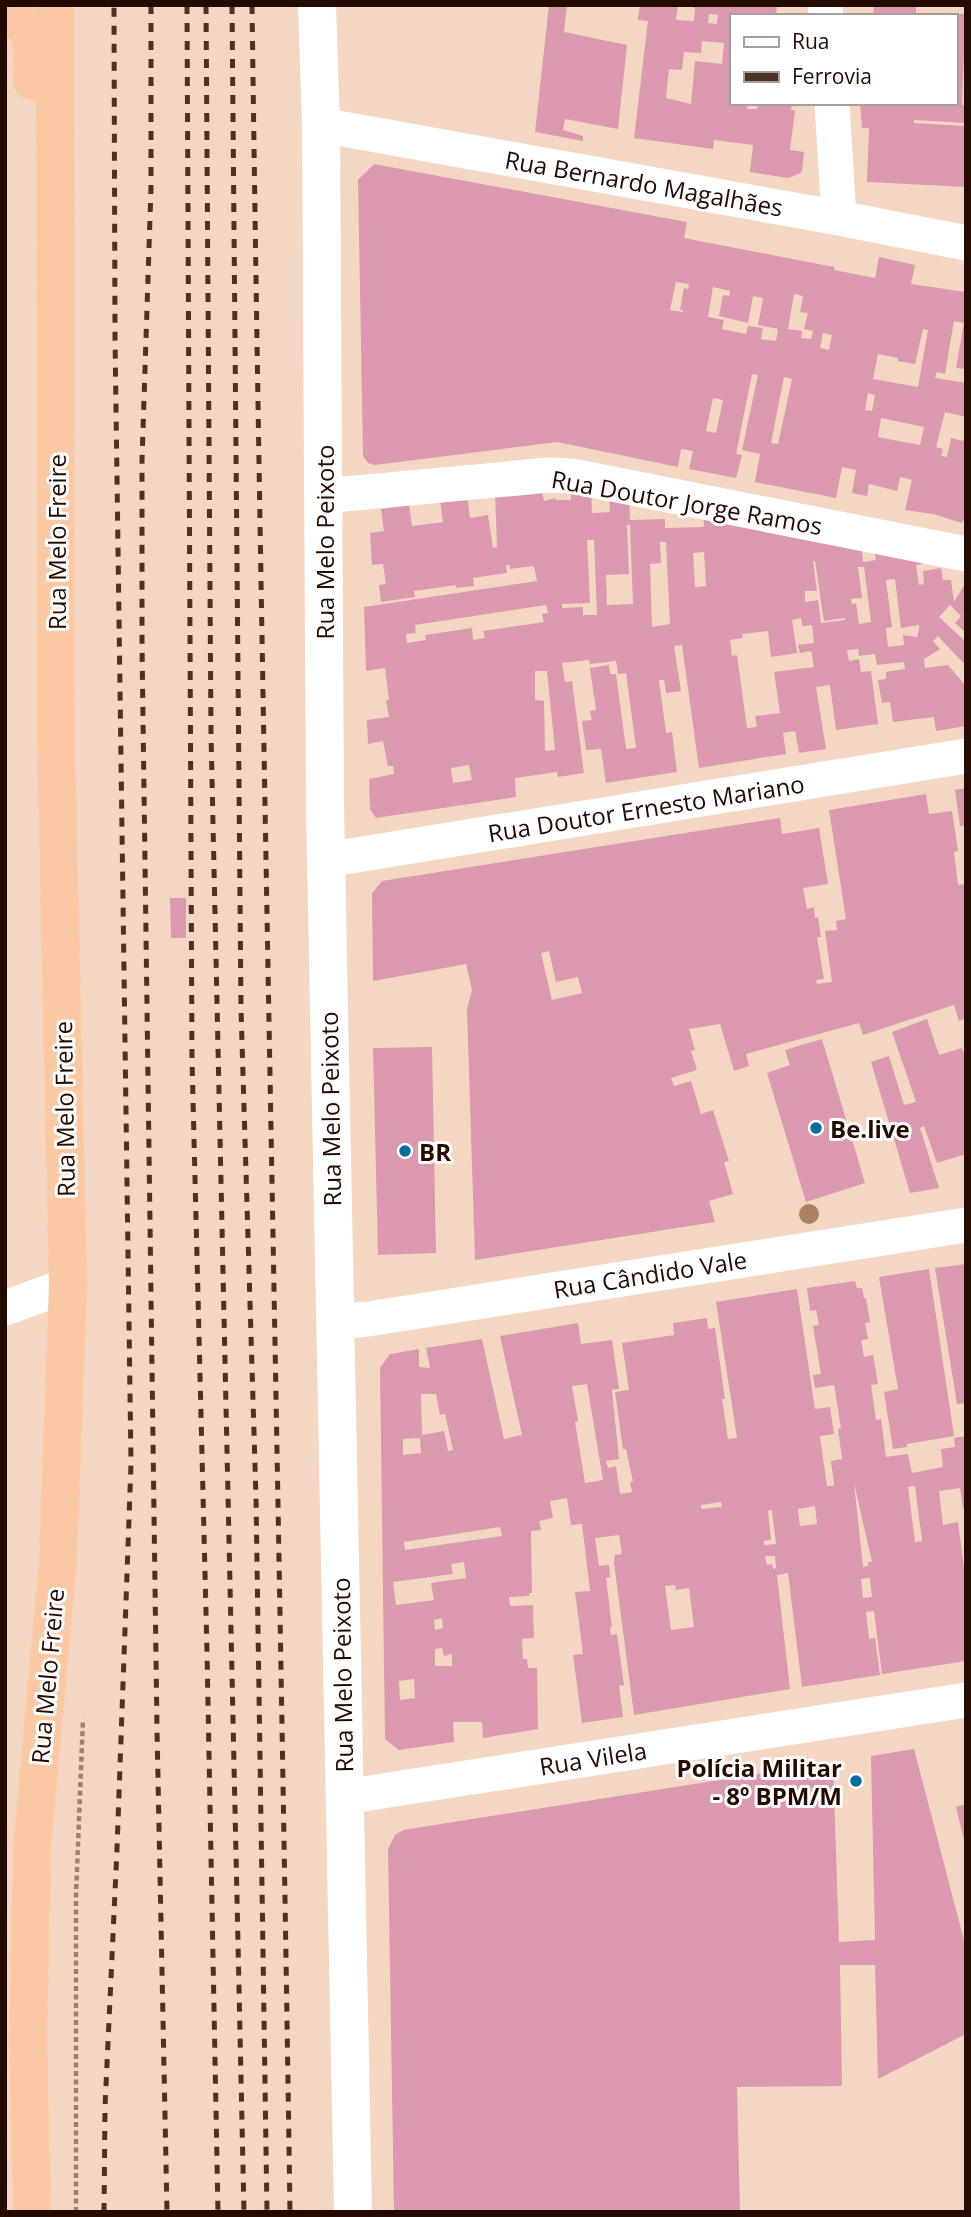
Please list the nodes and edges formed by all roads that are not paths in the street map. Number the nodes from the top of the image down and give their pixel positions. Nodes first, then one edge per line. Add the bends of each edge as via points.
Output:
1 (55, 5) edge
2 (317, 5) edge
3 (5, 15) edge
4 (832, 105) edge
5 (321, 125) junction
6 (839, 218) junction
7 (966, 243) edge
8 (323, 496) junction
9 (966, 554) edge
10 (56, 741) junction
11 (966, 756) edge
12 (326, 860) junction
13 (966, 1224) edge
14 (68, 1285) junction
15 (5, 1308) edge
16 (334, 1322) junction
17 (966, 1700) edge
18 (344, 1797) junction
19 (32, 2212) edge
20 (353, 2212) edge

1 - 10 highway, Rua Melo Freire
2 - 5 main road, Rua Melo Peixoto
3 - 10 highway via 26,26 32,39 37,681
4 - 6 street
5 - 6 street, Rua Bernardo Magalhães
5 - 8 main road, Rua Melo Peixoto
6 - 7 street, Rua Bernardo Magalhães
8 - 9 street, Rua Doutor Jorge Ramos via 572,476
8 - 12 main road, Rua Melo Peixoto
10 - 14 highway, Rua Melo Freire
11 - 12 street, Rua Doutor Ernesto Mariano
12 - 16 main road, Rua Melo Peixoto
13 - 16 street, Rua Cândido Vale
14 - 15 street
14 - 19 highway, Rua Melo Freire via 58,1561 32,1848 28,2040
16 - 18 main road, Rua Melo Peixoto
17 - 18 street, Rua Vilela
18 - 20 main road, Rua Melo Peixoto

